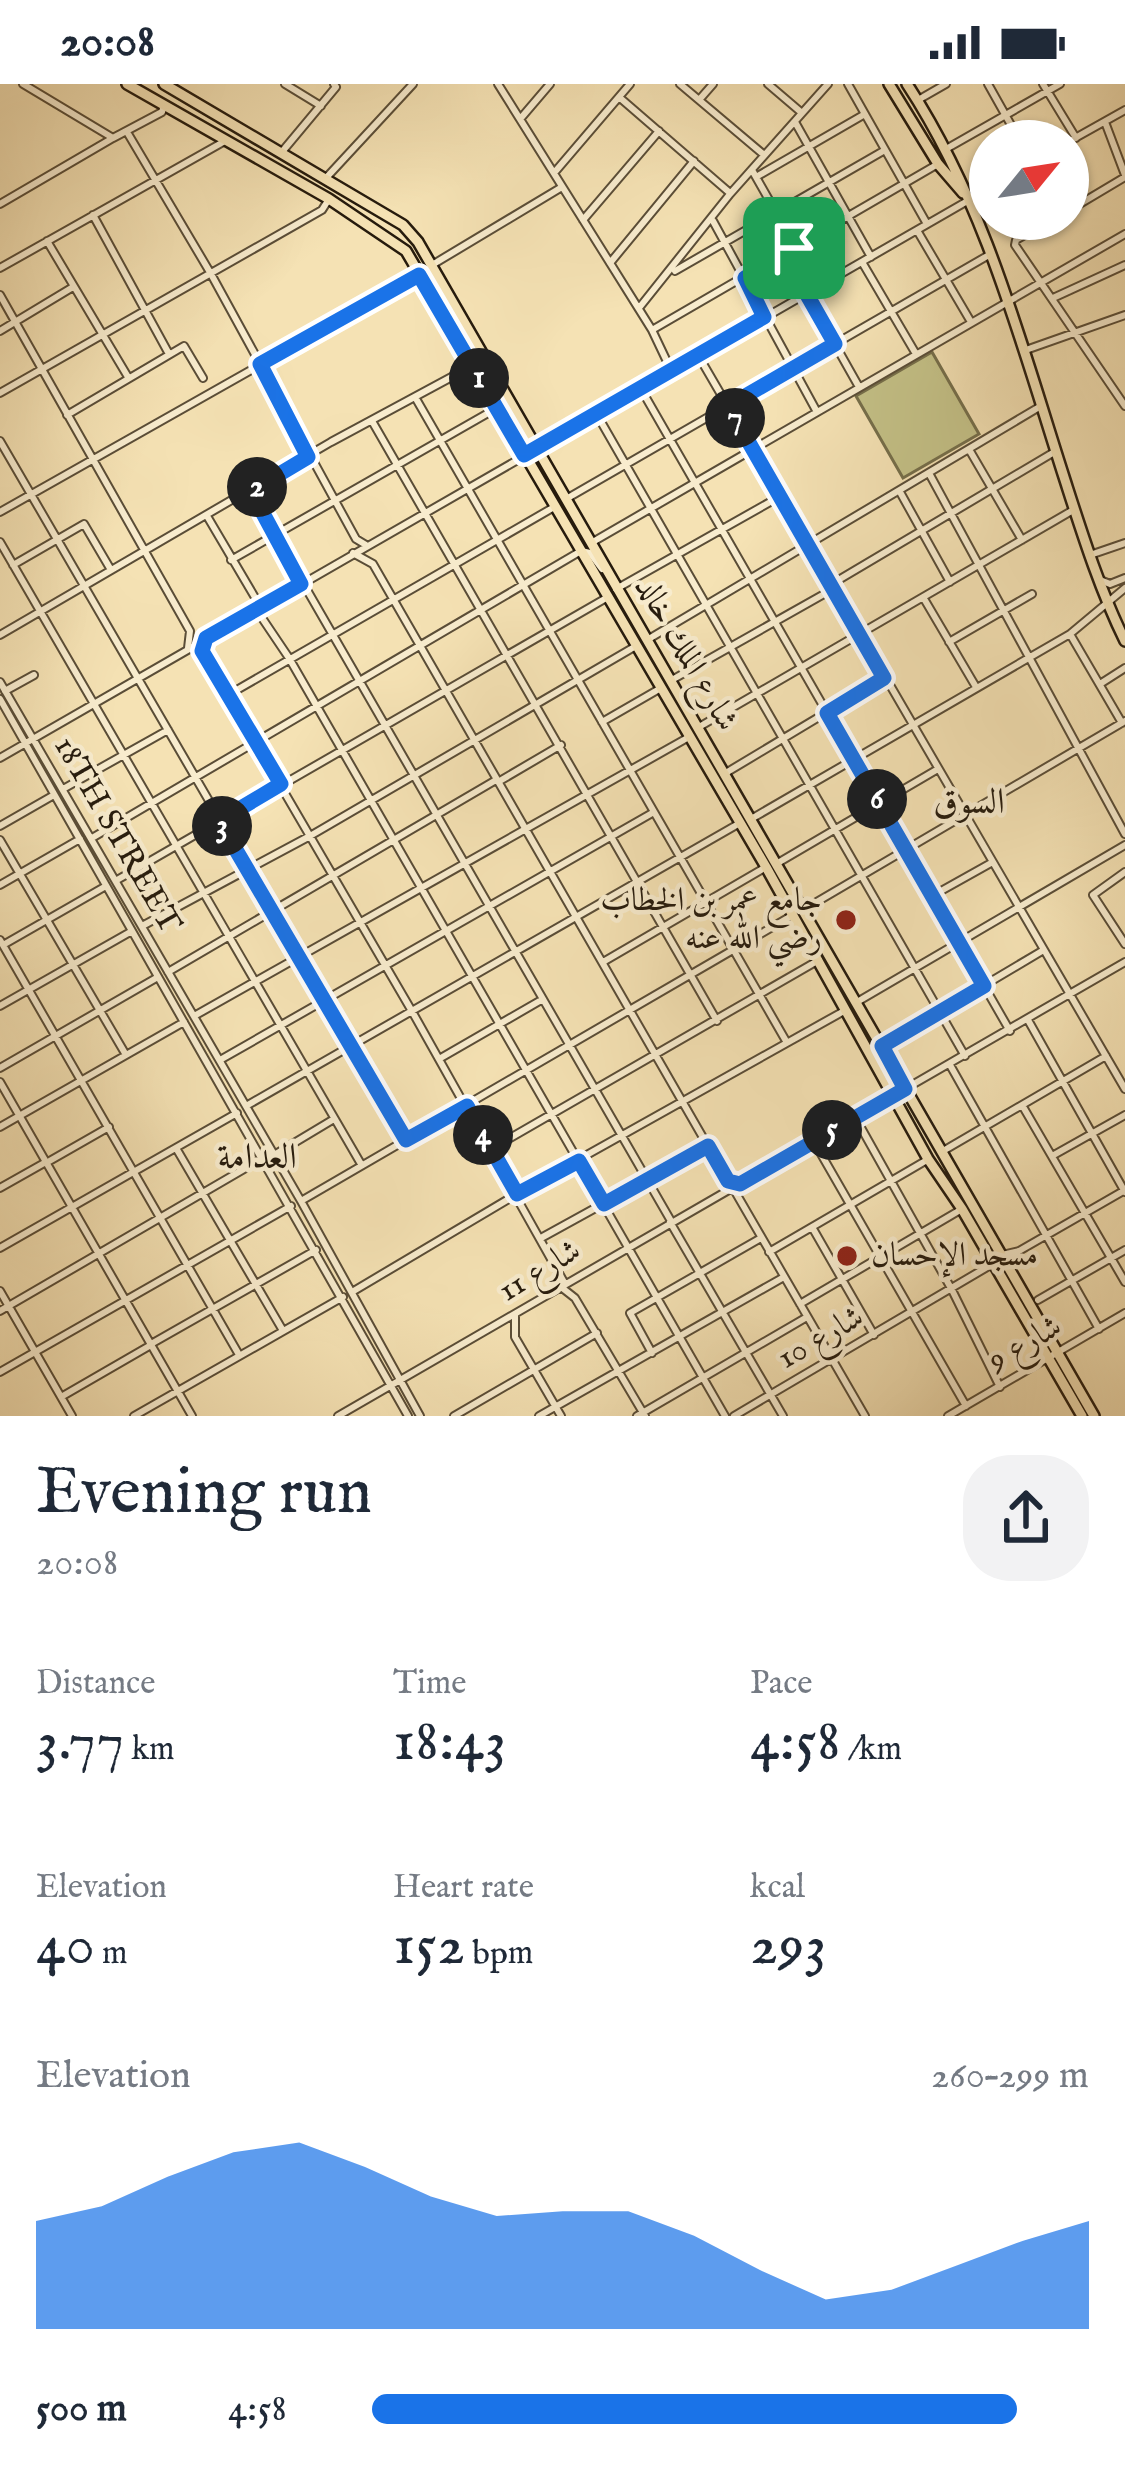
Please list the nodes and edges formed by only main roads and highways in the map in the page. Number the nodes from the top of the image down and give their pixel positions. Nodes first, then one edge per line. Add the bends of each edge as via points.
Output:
1 (128, 84) edge
2 (890, 84) edge
3 (907, 84) edge
4 (170, 86) edge
5 (969, 197) edge
6 (969, 198) edge
7 (987, 240) edge
8 (561, 503) junction
9 (1125, 641) edge
10 (693, 732) junction
11 (745, 821) junction
12 (798, 912) junction
13 (852, 1006) junction
14 (905, 1089) junction
15 (892, 1095) junction
16 (997, 1259) junction
17 (1053, 1356) junction
18 (1082, 1416) edge
19 (1094, 1416) edge

1 - 8 main road, شارع الملك خالد via 406,251 524,455
2 - 6 main road via 938,164
3 - 5 main road
4 - 8 main road, شارع الملك خالد via 403,225 537,447
7 - 9 main road
8 - 10 main road, شارع الملك خالد
10 - 11 main road, شارع الملك خالد
10 - 11 main road, شارع الملك خالد
11 - 12 main road, شارع الملك خالد
12 - 13 main road, شارع الملك خالد
12 - 13 main road, شارع الملك خالد
13 - 14 main road, شارع الملك خالد
13 - 15 main road, شارع الملك خالد
14 - 15 main road
14 - 16 main road, شارع الملك خالد
15 - 16 main road, شارع الملك خالد
16 - 17 main road, شارع الملك خالد
17 - 18 main road
17 - 19 main road

